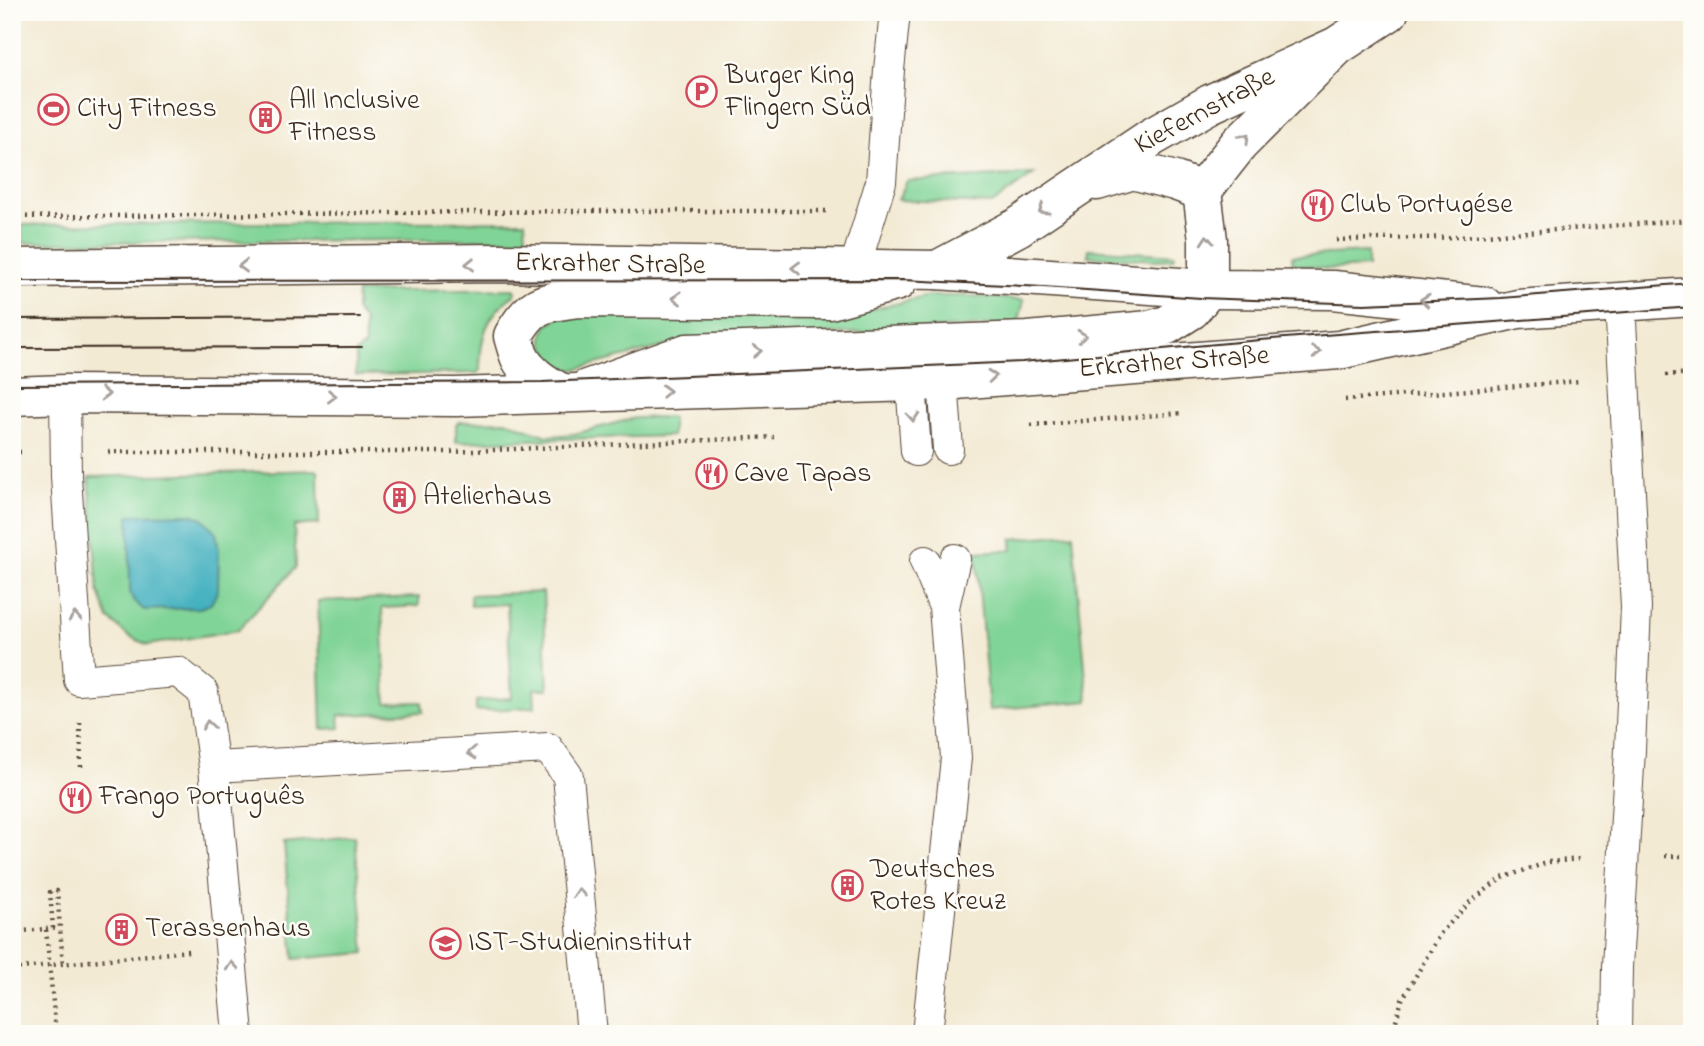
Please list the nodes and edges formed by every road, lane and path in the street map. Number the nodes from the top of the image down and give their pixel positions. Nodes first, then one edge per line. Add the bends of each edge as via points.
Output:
1 (895, 12) edge
2 (1389, 12) edge
3 (1337, 46) junction
4 (1079, 186) junction
5 (1202, 191) junction
6 (1692, 220) edge
7 (1327, 240) dead end
8 (12, 268) edge
9 (937, 270) junction
10 (850, 282) junction
11 (1208, 289) junction
12 (1692, 297) edge
13 (1620, 302) junction
14 (1518, 309) junction
15 (927, 381) junction
16 (65, 394) junction
17 (568, 394) junction
18 (12, 396) edge
19 (948, 449) dead end
20 (916, 451) dead end
21 (955, 559) dead end
22 (925, 561) dead end
23 (944, 607) junction
24 (214, 767) junction
25 (1624, 855) junction
26 (1692, 856) edge
27 (46, 929) junction
28 (12, 932) edge
29 (230, 947) junction
30 (63, 964) junction
31 (12, 970) edge
32 (56, 1034) edge
33 (238, 1034) edge
34 (592, 1034) edge
35 (927, 1034) edge
36 (1392, 1034) edge
37 (1615, 1034) edge

1 - 10 lane via 881,183
2 - 3 main road, Kiefernstraße
3 - 4 main road, Kiefernstraße via 1210,104
5 -> 3 main road, Kiefernstraße via 1239,144
4 - 5 main road, Kiefernstraße via 1133,170
4 -> 9 main road, Kiefernstraße via 1018,227
11 -> 5 main road
6 - 7 path via 1459,237
10 -> 8 main road, Erkrather Straße via 513,263
9 - 10 main road, Erkrather Straße
9 - 11 main road, Erkrather Straße
10 -> 17 main road via 830,300 579,298 541,304 523,318 513,336 528,369 542,382
14 -> 11 main road, Erkrather Straße via 1333,290
17 -> 11 main road, Erkrather Straße via 688,353 1028,341 1150,330 1191,310
12 - 13 main road, Erkrather Straße
13 - 14 main road, Erkrather Straße
13 - 25 lane via 1636,607
15 -> 14 main road, Erkrather Straße via 1339,350
17 -> 15 main road, Erkrather Straße
15 - 19 lane
15 -> 20 lane
16 -> 17 main road, Erkrather Straße
16 - 18 main road, Erkrather Straße
24 -> 16 lane via 203,692 178,672 79,680
21 - 23 lane
22 - 23 lane
23 - 35 lane via 956,758
24 - 29 lane
34 -> 24 lane via 568,776 548,748
25 - 26 path
25 - 36 path via 1549,862 1502,878 1470,902 1440,934 1402,1000
25 - 37 lane
27 - 28 path
27 - 30 path via 53,928 50,892 57,891
27 - 32 path
29 - 30 path
33 -> 29 lane
30 - 31 path

